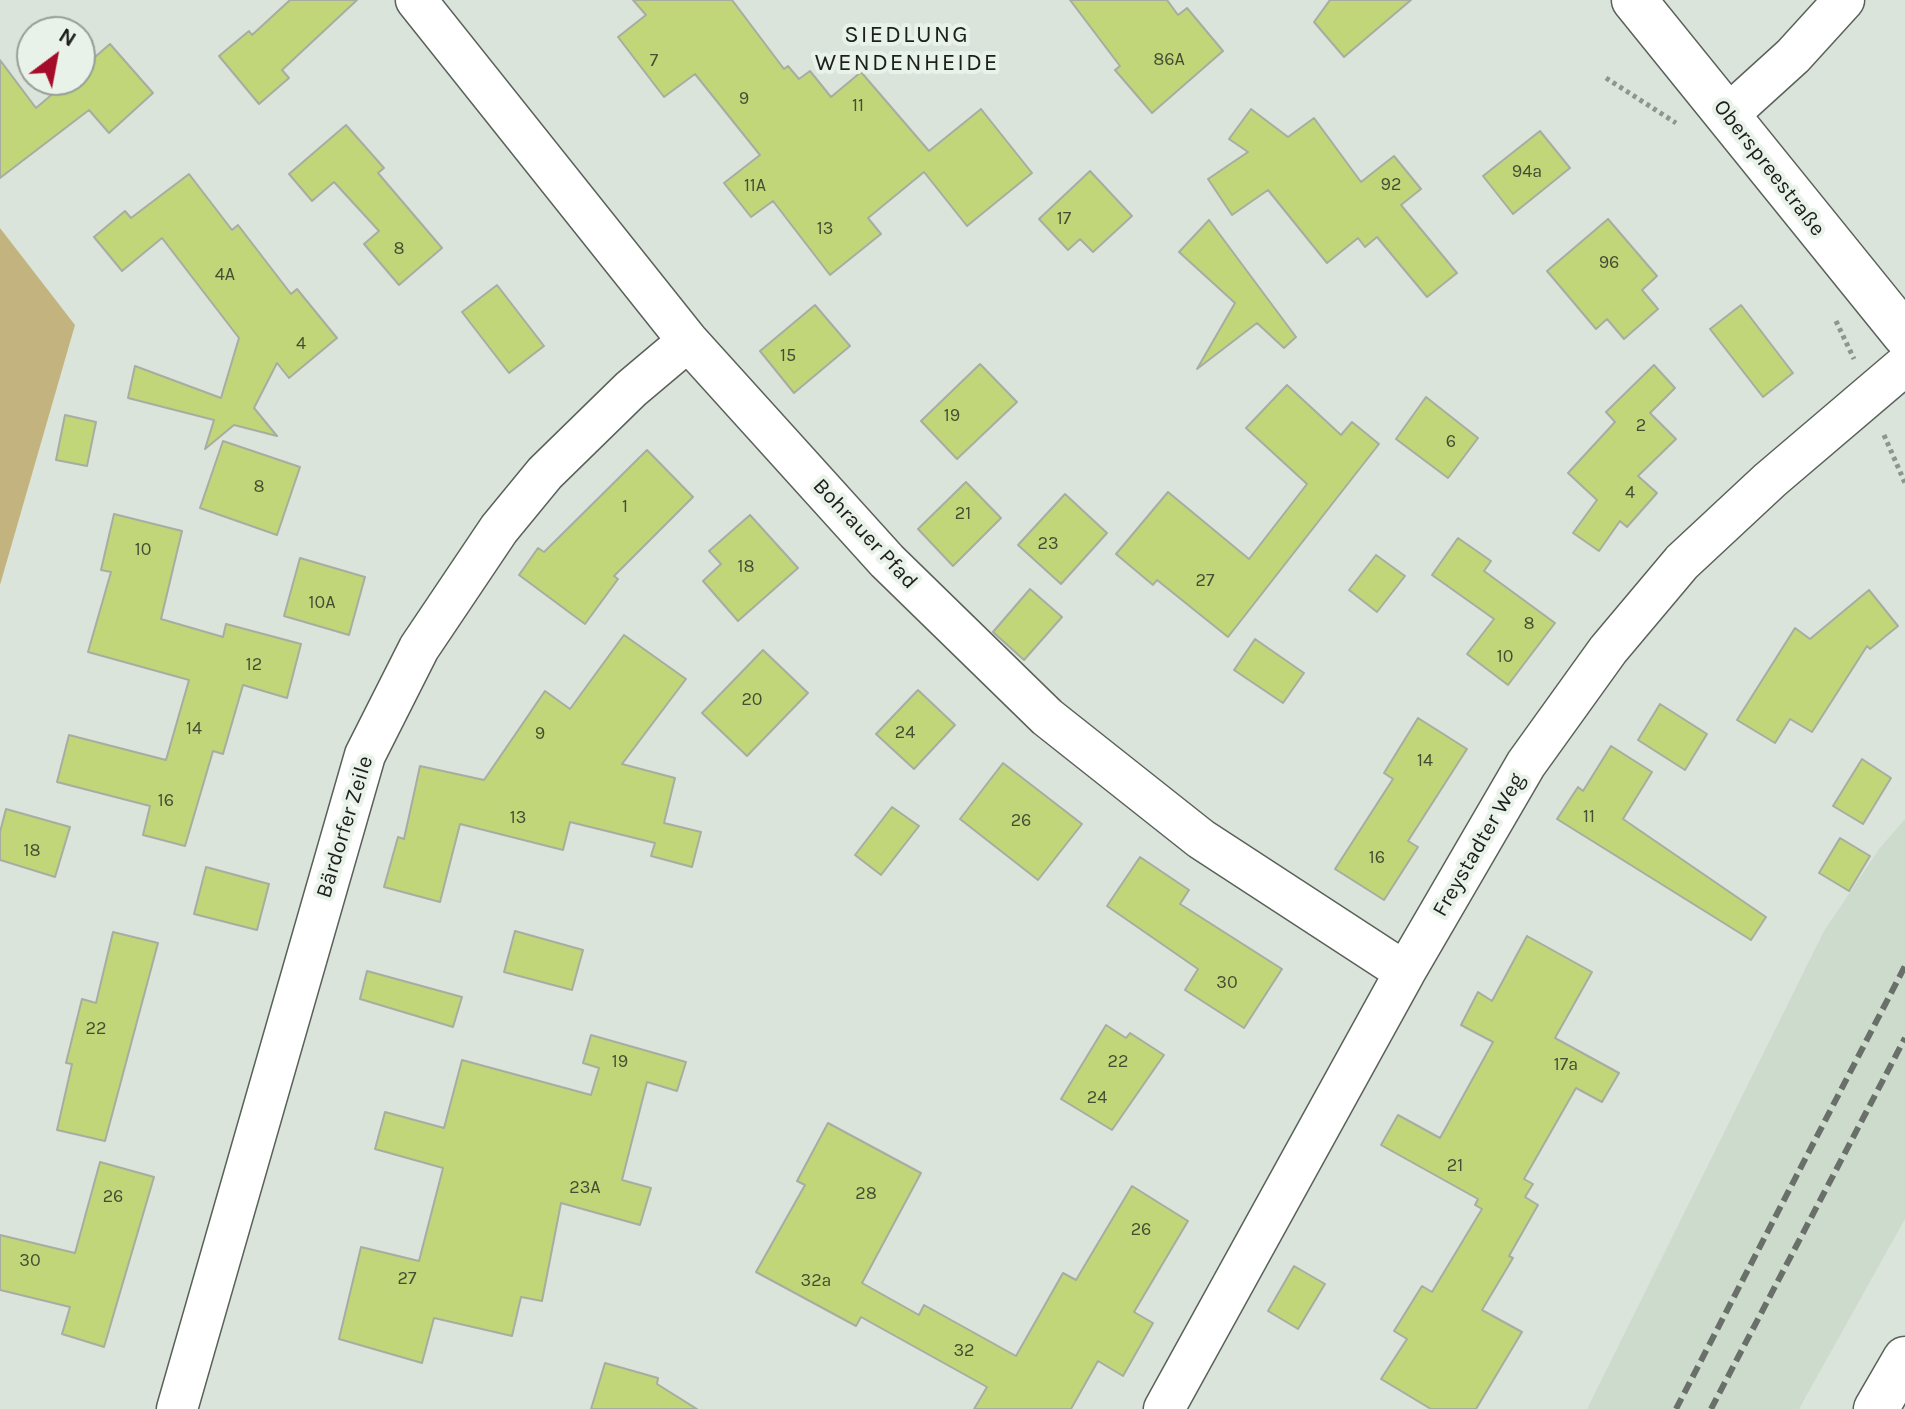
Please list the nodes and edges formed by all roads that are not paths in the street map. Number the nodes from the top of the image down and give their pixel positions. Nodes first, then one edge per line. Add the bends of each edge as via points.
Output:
1 (416, 0) edge
2 (1634, 0) edge
3 (1844, 0) edge
4 (1728, 115) junction
5 (1905, 335) edge
6 (688, 341) junction
7 (1905, 365) edge
8 (1405, 972) junction
9 (1905, 1359) edge
10 (177, 1409) edge
11 (1164, 1409) edge
12 (1876, 1409) edge

1 - 6 street, Bohrauer Pfad
2 - 4 main road, Oberspreestraße
3 - 4 street
4 - 5 main road, Oberspreestraße
6 - 8 street, Bohrauer Pfad via 887,561 1047,717 1201,839
6 - 10 street, Bärdorfer Zeile via 556,462 499,529 419,648 365,755
7 - 8 street, Freystadter Weg via 1682,562 1608,650 1526,764
8 - 11 street, Freystadter Weg
9 - 12 main road

